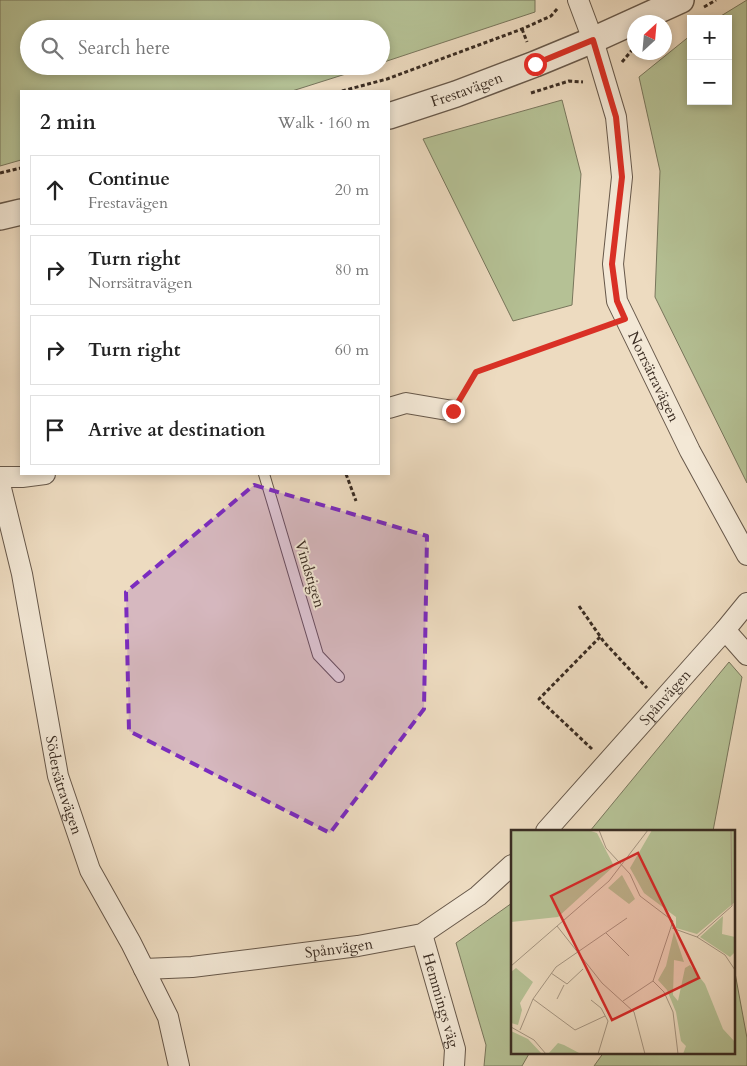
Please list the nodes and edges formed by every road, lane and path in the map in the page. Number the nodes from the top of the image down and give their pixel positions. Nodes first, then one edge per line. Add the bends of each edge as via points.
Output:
1 (681, 0) edge
2 (569, 3) edge
3 (593, 40) junction
4 (346, 90) edge
5 (390, 116) edge
6 (20, 168) edge
7 (0, 173) edge
8 (20, 212) edge
9 (0, 217) edge
10 (625, 319) junction
11 (390, 408) edge
12 (453, 411) joint
13 (37, 475) edge
14 (264, 475) edge
15 (346, 475) edge
16 (0, 476) edge
17 (0, 484) edge
18 (356, 501) dead end
19 (747, 555) edge
20 (747, 603) edge
21 (579, 606) dead end
22 (725, 630) junction
23 (600, 637) junction
24 (747, 655) edge
25 (633, 675) dead end
26 (339, 677) dead end
27 (589, 746) dead end
28 (547, 830) edge
29 (511, 866) edge
30 (422, 934) junction
31 (144, 969) junction
32 (179, 1066) edge
33 (454, 1066) edge

1 - 3 street, Frestavägen
2 - 3 street, Norrsätravägen
2 - 4 path via 551,16 522,29 387,79
3 - 5 street, Frestavägen via 456,94
3 - 10 street, Norrsätravägen via 616,117 622,177 612,264 617,301
6 - 7 path
8 - 9 street
10 - 12 path via 476,372
10 - 19 street, Norrsätravägen via 690,451
11 - 12 street via 406,403
13 - 16 street
14 - 26 lane, Vindstigen via 318,655
15 - 18 path
17 - 31 street, Södersätravägen via 22,574 58,776 90,870
20 - 22 street
21 - 23 path
22 - 24 street
22 - 28 street, Spånvägen
23 - 25 path
23 - 27 path via 539,699
29 - 30 street, Spånvägen via 478,896
30 - 31 street, Spånvägen via 266,958
30 - 33 street, Hemmings väg via 455,1048
31 - 32 street, Södersätravägen via 168,1017

